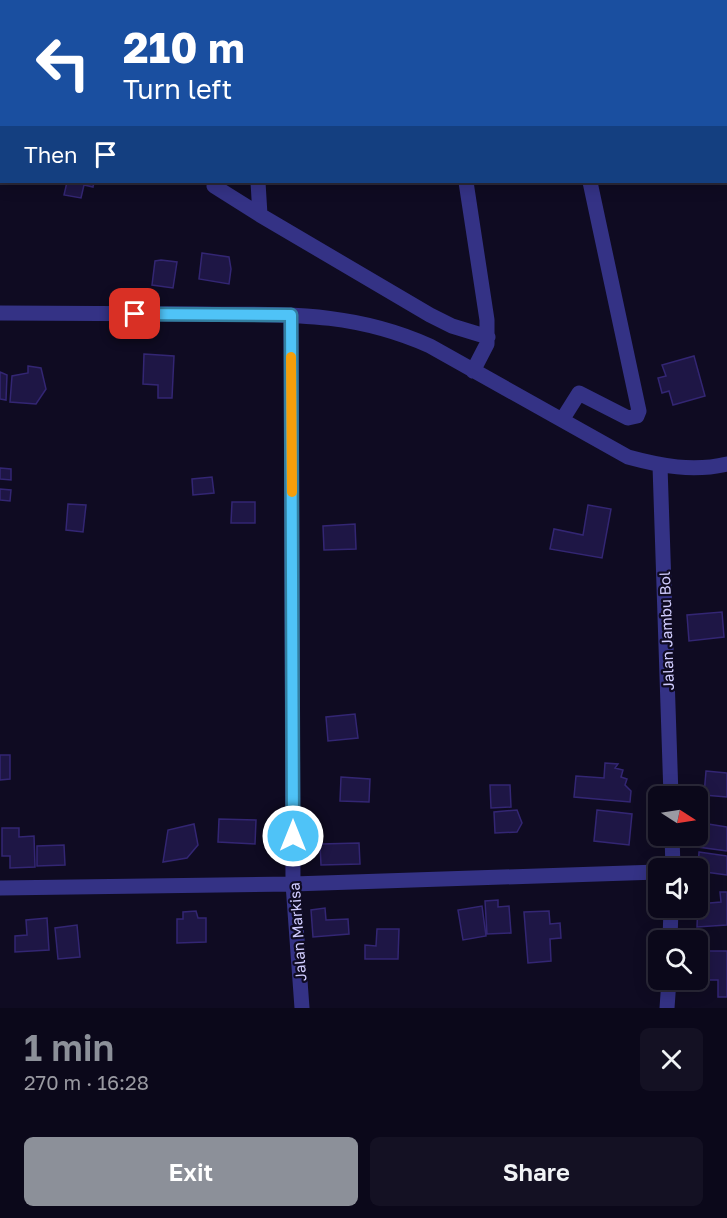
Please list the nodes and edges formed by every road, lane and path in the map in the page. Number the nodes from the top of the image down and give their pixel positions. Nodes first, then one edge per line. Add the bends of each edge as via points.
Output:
1 (258, 183) edge
2 (466, 183) edge
3 (590, 183) edge
4 (214, 186) dead end
5 (260, 215) junction
6 (0, 313) edge
7 (291, 315) junction
8 (487, 341) junction
9 (476, 364) junction
10 (562, 420) junction
11 (727, 464) edge
12 (660, 466) junction
13 (670, 786) edge
14 (648, 872) edge
15 (293, 884) junction
16 (0, 888) edge
17 (669, 990) edge
18 (302, 1008) edge
19 (668, 1008) edge

1 - 5 street
2 - 8 street
3 - 10 street via 639,411 637,416 628,418 579,393
4 - 5 street
5 - 8 street via 430,315
6 - 7 street
7 - 9 street via 347,319 404,334
7 - 15 street, Jalan Markisa
8 - 9 street
9 - 10 street
10 - 12 street via 628,457
11 - 12 street via 692,469
12 - 13 street, Jalan Jambu Bol
14 - 15 street
15 - 16 street
15 - 18 street, Jalan Markisa
17 - 19 street

